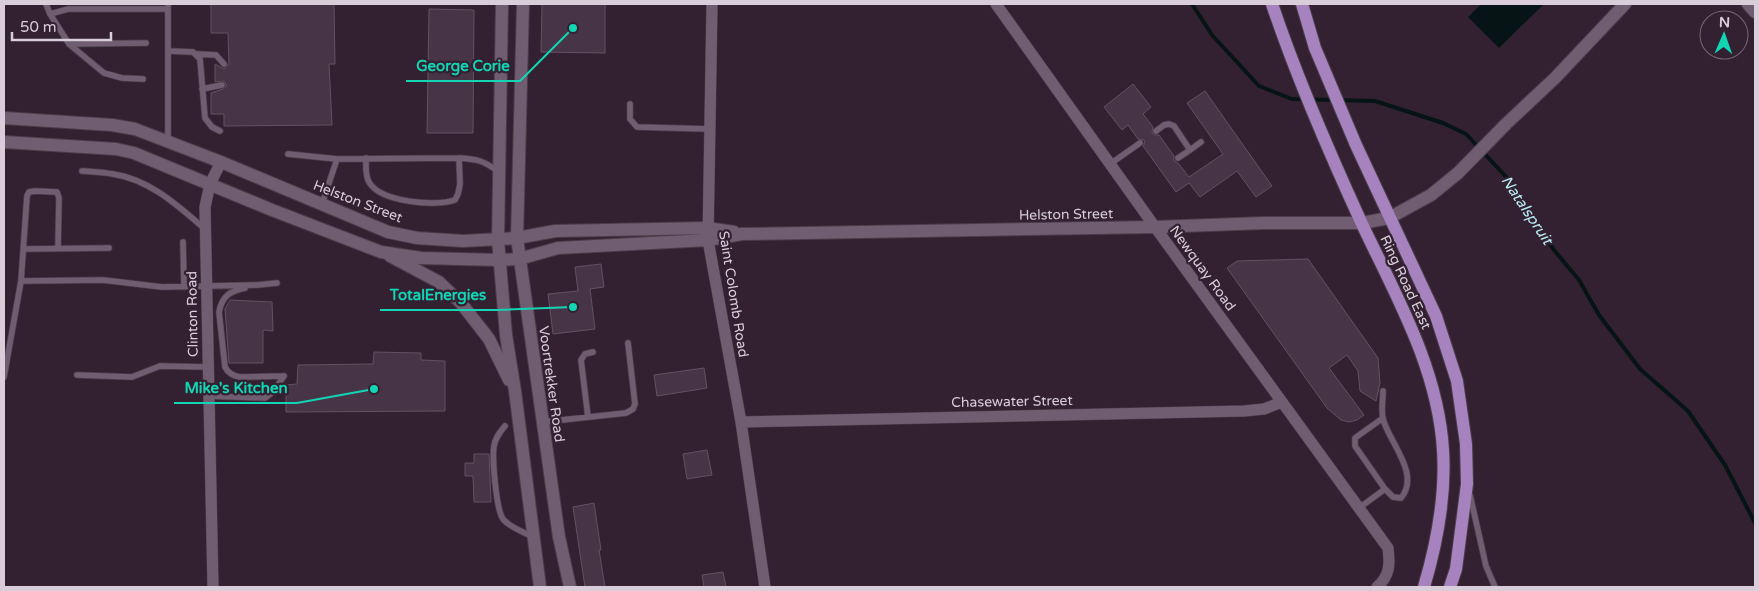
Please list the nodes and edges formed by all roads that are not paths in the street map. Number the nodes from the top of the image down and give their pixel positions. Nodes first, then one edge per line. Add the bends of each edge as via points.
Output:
1 (46, 4) edge
2 (502, 4) edge
3 (523, 4) edge
4 (712, 4) edge
5 (996, 4) edge
6 (1272, 4) edge
7 (1302, 4) edge
8 (1626, 4) edge
9 (1748, 4) edge
10 (168, 6) edge
11 (1755, 12) edge
12 (50, 14) junction
13 (146, 42) dead end
14 (69, 44) junction
15 (168, 51) junction
16 (197, 54) junction
17 (224, 64) dead end
18 (143, 79) dead end
19 (222, 85) dead end
20 (202, 89) junction
21 (630, 104) dead end
22 (4, 118) edge
23 (709, 129) junction
24 (220, 131) dead end
25 (1156, 132) dead end
26 (168, 141) junction
27 (4, 142) edge
28 (1201, 142) dead end
29 (1140, 143) dead end
30 (1190, 150) junction
31 (288, 154) dead end
32 (337, 158) junction
33 (366, 158) junction
34 (459, 158) junction
35 (1178, 158) dead end
36 (221, 162) junction
37 (1110, 164) junction
38 (82, 171) dead end
39 (499, 172) junction
40 (210, 184) junction
41 (322, 204) junction
42 (1389, 218) junction
43 (1362, 223) junction
44 (1154, 227) junction
45 (206, 229) junction
46 (708, 234) junction
47 (517, 238) junction
48 (498, 240) junction
49 (183, 242) dead end
50 (24, 248) junction
51 (58, 248) junction
52 (109, 248) dead end
53 (381, 252) junction
54 (519, 258) junction
55 (499, 260) junction
56 (21, 281) junction
57 (277, 283) dead end
58 (257, 285) junction
59 (206, 286) junction
60 (184, 287) junction
61 (628, 343) dead end
62 (593, 352) dead end
63 (208, 367) junction
64 (77, 375) dead end
65 (4, 377) edge
66 (515, 391) junction
67 (1383, 391) dead end
68 (209, 396) junction
69 (1282, 402) junction
70 (588, 417) junction
71 (1383, 418) junction
72 (543, 422) junction
73 (740, 422) junction
74 (505, 426) dead end
75 (1467, 484) junction
76 (1385, 489) junction
77 (1359, 508) junction
78 (533, 537) junction
79 (213, 587) edge
80 (540, 587) edge
81 (570, 587) edge
82 (765, 587) edge
83 (1377, 587) edge
84 (1424, 587) edge
85 (1450, 587) edge
86 (1495, 587) edge

1 - 12 lane
2 - 39 street
3 - 47 street, Voortrekker Road
4 - 23 street, Saint Colomb Road
5 - 37 street, Newquay Road
6 - 43 main road, Ring Road East via 1288,53
7 - 42 main road, Ring Road East via 1315,48
8 - 42 street, Helston Street via 1556,78 1458,173 1431,195
9 - 11 street
10 - 12 lane via 68,10
10 - 15 lane
12 - 14 lane
13 - 14 lane
14 - 18 lane via 104,72 122,78
15 - 16 lane
15 - 26 lane
16 - 17 lane via 216,55
16 - 20 lane
19 - 20 lane
20 - 24 lane via 205,118
21 - 23 lane via 630,120 637,127
22 - 26 street, Helston Street via 112,125
23 - 46 street, Saint Colomb Road
25 - 30 lane via 1164,125 1174,126
26 - 36 street, Helston Street
27 - 40 street, Helston Street via 125,151
28 - 30 lane
29 - 37 lane
30 - 35 lane
31 - 32 lane
32 - 33 lane
32 - 41 lane
33 - 34 lane
33 - 34 lane via 368,181 377,190 395,198 432,204 455,200
34 - 39 lane via 479,160
36 - 40 street, Clinton Road
36 - 41 street, Helston Street
37 - 44 street, Newquay Road
38 - 45 lane via 114,174 138,181 165,195
39 - 48 street
40 - 45 street, Clinton Road via 205,207
40 - 53 street, Helston Street
41 - 48 street, Helston Street via 388,232 417,238
42 - 43 street, Helston Street
42 - 75 main road, Ring Road East via 1436,316 1457,381 1466,444
43 - 44 street, Helston Street
43 - 84 main road, Ring Road East via 1411,324 1434,388 1443,449 1443,497
44 - 46 street, Helston Street
44 - 69 street, Newquay Road
45 - 59 street, Clinton Road
46 - 47 street, Helston Street via 555,231
46 - 54 street, Helston Street via 558,248
46 - 73 street, Saint Colomb Road
47 - 48 street, Helston Street
47 - 54 street, Voortrekker Road
48 - 55 street
49 - 60 lane
50 - 51 lane
50 - 51 lane via 27,196 35,191 57,192
50 - 56 lane
51 - 52 lane
53 - 55 street, Helston Street via 421,258
53 - 66 street via 438,282 461,303 489,339
54 - 55 street, Helston Street
54 - 72 street, Voortrekker Road
55 - 66 street
56 - 60 lane via 103,280
56 - 65 lane
57 - 58 lane
58 - 59 lane
58 - 68 lane via 230,292 222,302 219,312 224,364 234,376 284,376 265,398
59 - 60 lane
59 - 63 street, Clinton Road
61 - 70 lane via 633,409 626,413
62 - 70 lane via 582,355 581,360
63 - 64 lane via 160,366 132,377
63 - 68 street, Clinton Road
66 - 78 street
67 - 71 lane
68 - 79 street, Clinton Road
69 - 73 street, Chasewater Street via 1264,409 1244,411
69 - 77 street, Newquay Road
70 - 72 lane
71 - 76 lane via 1355,438 1355,446
71 - 76 lane via 1407,471 1406,491 1402,498 1393,497
72 - 81 street, Voortrekker Road via 559,537
73 - 82 street, Saint Colomb Road
74 - 78 lane via 493,447 500,513 506,522
75 - 85 main road, Ring Road East via 1456,568
75 - 86 lane via 1486,566
76 - 77 lane
77 - 83 street, Newquay Road via 1388,548 1390,564 1387,575
78 - 80 street

